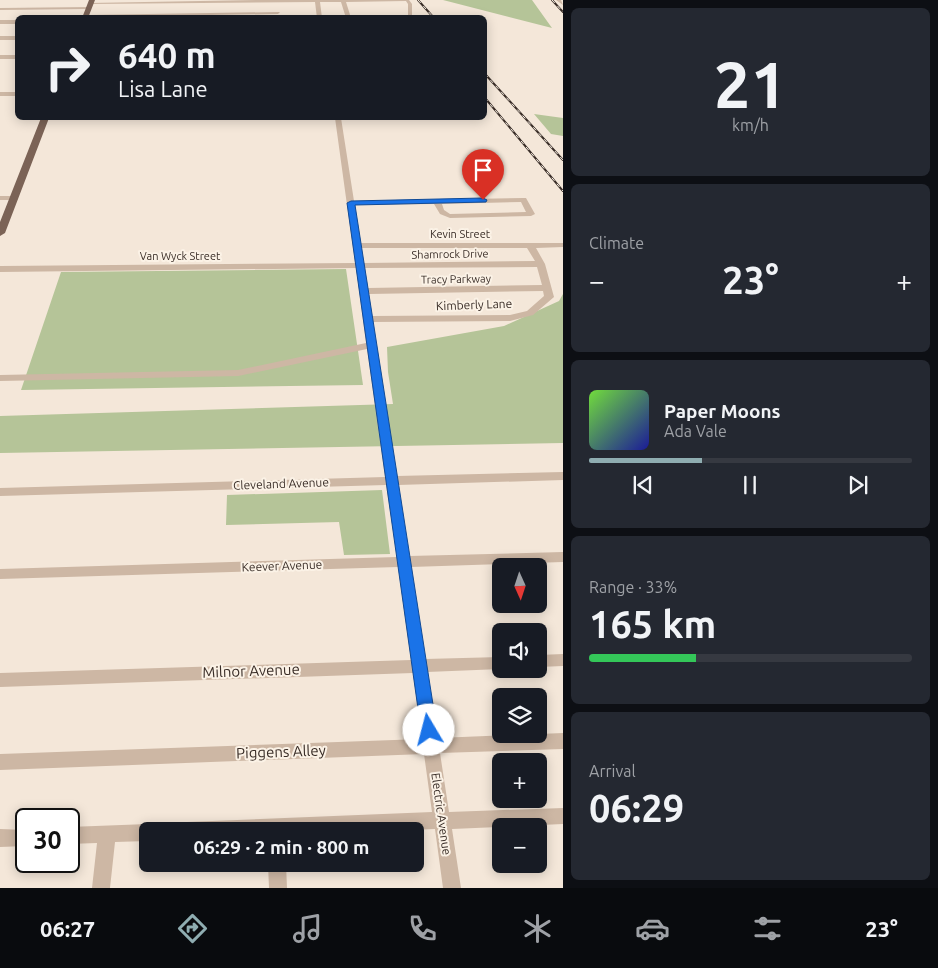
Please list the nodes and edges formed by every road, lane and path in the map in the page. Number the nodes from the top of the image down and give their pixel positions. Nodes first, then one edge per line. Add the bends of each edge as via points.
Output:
1 (317, 0) edge
2 (343, 0) edge
3 (406, 0) edge
4 (277, 1) edge
5 (91, 4) edge
6 (0, 9) edge
7 (279, 15) edge
8 (320, 15) edge
9 (347, 15) edge
10 (410, 15) edge
11 (0, 22) edge
12 (15, 22) edge
13 (0, 38) edge
14 (15, 38) edge
15 (0, 57) edge
16 (15, 57) edge
17 (0, 94) edge
18 (15, 94) edge
19 (44, 120) edge
20 (338, 120) edge
21 (0, 198) edge
22 (14, 198) junction
23 (437, 202) junction
24 (351, 203) junction
25 (0, 233) edge
26 (530, 245) junction
27 (563, 245) edge
28 (358, 246) junction
29 (540, 264) junction
30 (360, 266) junction
31 (0, 269) edge
32 (548, 288) junction
33 (365, 291) junction
34 (368, 319) junction
35 (371, 345) junction
36 (0, 378) edge
37 (563, 476) edge
38 (392, 481) junction
39 (0, 492) edge
40 (563, 557) edge
41 (404, 562) junction
42 (0, 574) edge
43 (563, 660) edge
44 (547, 661) edge
45 (492, 663) edge
46 (420, 665) junction
47 (0, 680) edge
48 (563, 741) edge
49 (431, 746) junction
50 (0, 762) edge
51 (563, 816) edge
52 (442, 820) junction
53 (405, 822) edge
54 (139, 832) edge
55 (107, 833) junction
56 (80, 835) edge
57 (0, 838) edge
58 (15, 838) edge
59 (277, 872) edge
60 (101, 888) edge
61 (278, 888) edge
62 (452, 888) edge

1 - 2 street
1 - 4 street
1 - 8 street
2 - 3 street
2 - 9 street
3 - 10 street via 410,4
4 - 5 street
4 - 7 street
5 - 6 street
11 - 12 street
13 - 14 street
15 - 16 street
17 - 18 street
19 - 22 main road
20 - 24 street, Electric Avenue
21 - 22 street
22 - 25 main road
23 - 23 street via 440,212 450,216 531,214 523,200
23 - 24 street
24 - 28 street, Electric Avenue
26 - 27 street, Kevin Street
26 - 28 street, Kevin Street
26 - 29 street
28 - 30 street, Electric Avenue
29 - 30 street, Shamrock Drive
29 - 32 street
30 - 31 street, Van Wyck Street
30 - 33 street, Electric Avenue
32 - 33 street, Tracy Parkway
32 - 34 street, Kimberly Lane via 549,297 530,313 510,318
33 - 34 street, Electric Avenue
34 - 35 street, Electric Avenue
35 - 36 street via 238,373
35 - 38 street, Electric Avenue
37 - 38 street, Cleveland Avenue
38 - 39 street, Cleveland Avenue
38 - 41 street, Electric Avenue
40 - 41 street, Keever Avenue
41 - 42 street, Keever Avenue
41 - 46 street, Electric Avenue
43 - 44 street
45 - 46 street, Milnor Avenue
46 - 47 street, Milnor Avenue
46 - 49 street, Electric Avenue
48 - 49 street, Piggens Alley
49 - 50 street, Piggens Alley
49 - 52 street, Electric Avenue
51 - 52 street
52 - 53 street
52 - 62 street, Electric Avenue
54 - 55 street
55 - 56 street
55 - 60 street
57 - 58 street
59 - 61 street

